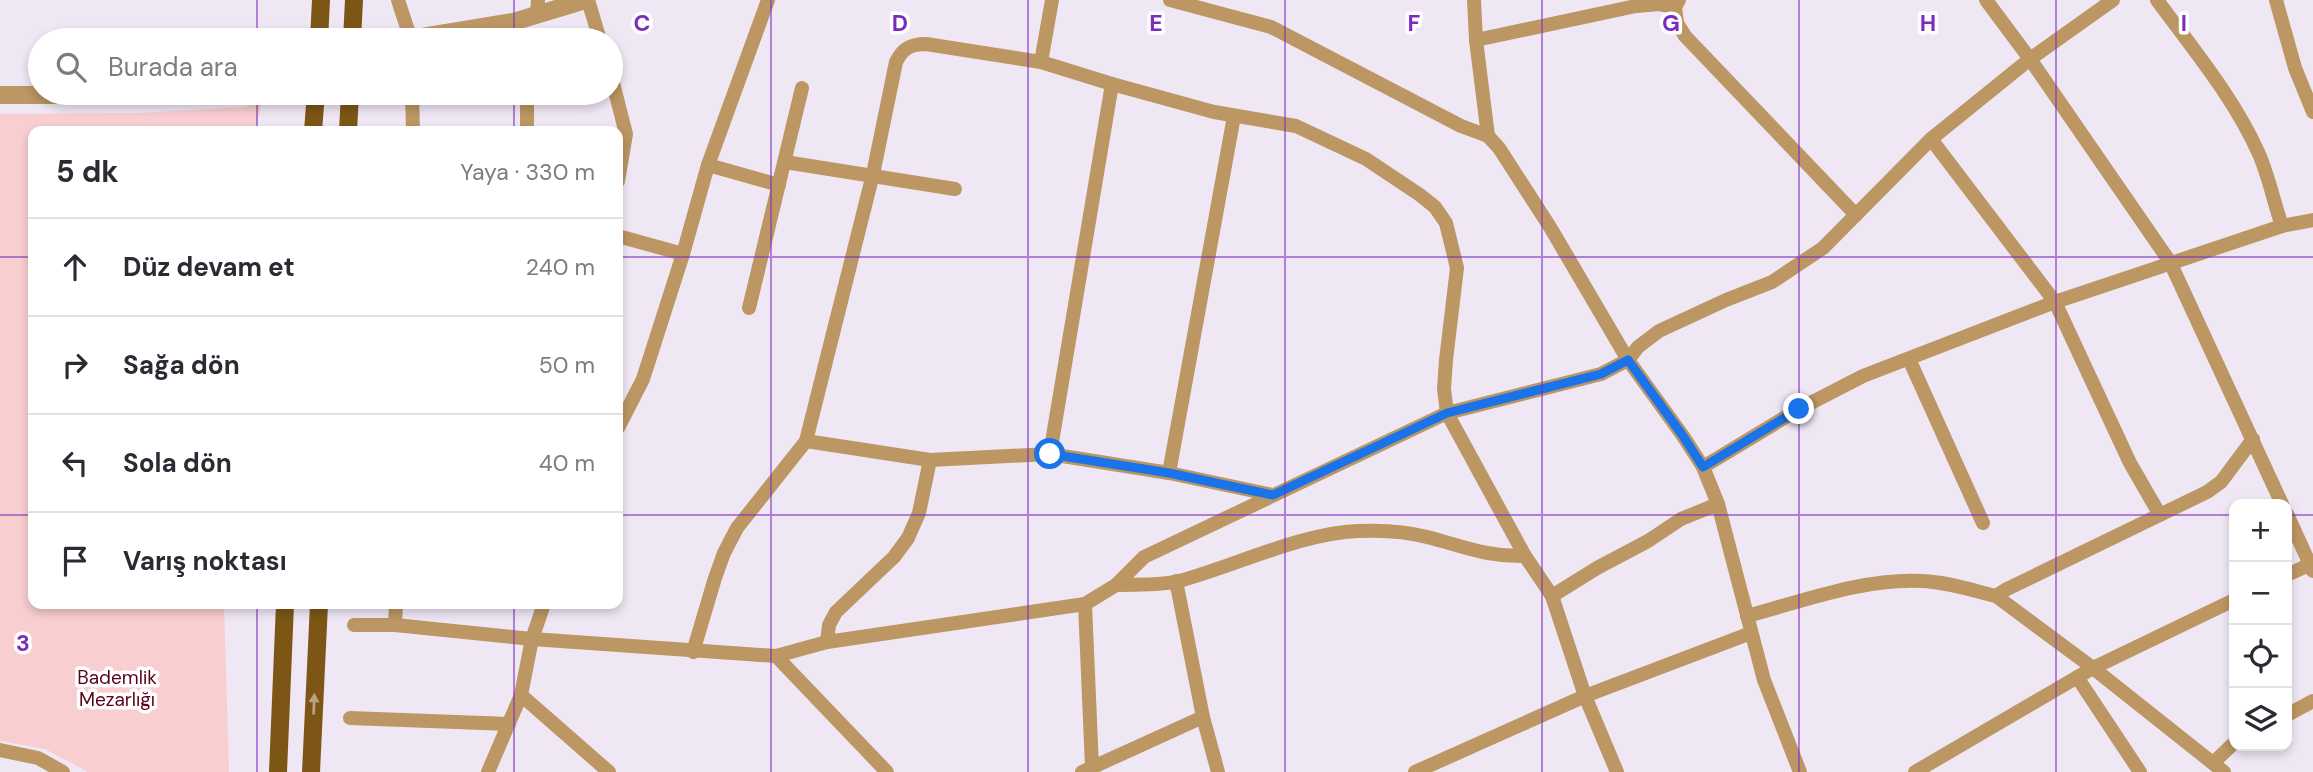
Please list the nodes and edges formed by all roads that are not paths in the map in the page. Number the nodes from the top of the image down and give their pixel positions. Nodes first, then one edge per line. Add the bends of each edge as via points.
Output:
1 (321, 0) edge
2 (354, 0) edge
3 (398, 0) edge
4 (587, 0) edge
5 (768, 0) edge
6 (1052, 0) edge
7 (1170, 0) edge
8 (1474, 0) edge
9 (1986, 0) edge
10 (2113, 0) edge
11 (2157, 0) edge
12 (2276, 0) edge
13 (1677, 3) edge
14 (538, 7) edge
15 (513, 22) junction
16 (320, 28) edge
17 (353, 28) edge
18 (406, 28) edge
19 (478, 28) edge
20 (514, 28) edge
21 (596, 28) edge
22 (1476, 40) junction
23 (2030, 59) junction
24 (1041, 62) junction
25 (1112, 84) junction
26 (802, 88) dead end
27 (0, 95) edge
28 (28, 95) edge
29 (315, 105) edge
30 (350, 105) edge
31 (412, 105) edge
32 (527, 105) edge
33 (619, 105) edge
34 (2313, 112) edge
35 (1234, 116) junction
36 (314, 123) edge
37 (348, 126) edge
38 (413, 126) edge
39 (527, 126) edge
40 (1488, 136) junction
41 (1931, 139) junction
42 (623, 152) edge
43 (785, 162) junction
44 (708, 165) junction
45 (873, 176) junction
46 (779, 185) junction
47 (955, 189) dead end
48 (1856, 215) junction
49 (2313, 220) edge
50 (2282, 226) junction
51 (623, 237) edge
52 (684, 254) junction
53 (2170, 262) junction
54 (2055, 302) junction
55 (749, 308) dead end
56 (1909, 359) junction
57 (1628, 360) junction
58 (623, 407) edge
59 (1447, 413) junction
60 (2253, 439) junction
61 (806, 441) junction
62 (1050, 454) junction
63 (930, 460) junction
64 (1703, 467) junction
65 (1169, 473) junction
66 (1273, 495) junction
67 (2281, 499) edge
68 (1718, 504) junction
69 (2160, 515) junction
70 (1983, 523) dead end
71 (2292, 524) edge
72 (1525, 556) junction
73 (2312, 566) edge
74 (2292, 573) edge
75 (1177, 582) junction
76 (1115, 585) junction
77 (1552, 596) junction
78 (1996, 596) junction
79 (2229, 602) edge
80 (1085, 604) junction
81 (285, 609) edge
82 (319, 609) edge
83 (396, 609) edge
84 (542, 609) edge
85 (1747, 616) junction
86 (354, 625) dead end
87 (395, 625) junction
88 (1751, 634) junction
89 (532, 639) junction
90 (827, 642) junction
91 (694, 652) junction
92 (776, 656) junction
93 (2093, 668) junction
94 (2077, 677) junction
95 (521, 695) junction
96 (1585, 696) junction
97 (2313, 701) edge
98 (2292, 712) edge
99 (1203, 717) junction
100 (349, 718) dead end
101 (509, 724) junction
102 (0, 750) edge
103 (2229, 751) edge
104 (38, 758) junction
105 (1941, 758) junction
106 (1438, 767) edge
107 (2218, 768) edge
108 (1087, 770) edge
109 (32, 772) edge
110 (63, 772) edge
111 (278, 772) edge
112 (311, 772) edge
113 (488, 772) edge
114 (609, 772) edge
115 (887, 772) edge
116 (1218, 772) edge
117 (1415, 772) edge
118 (1617, 772) edge
119 (1800, 772) edge
120 (1915, 772) edge
121 (1950, 772) edge
122 (2140, 772) edge

1 - 16 main road
2 - 17 main road
3 - 18 street
4 - 14 street
4 - 21 street
5 - 44 street
6 - 24 street
7 - 40 street via 1271,27
8 - 22 street
9 - 23 street
10 - 23 street
11 - 50 street via 2238,116 2259,155
12 - 34 street
13 - 22 street via 1636,6
13 - 48 street via 1677,23 1685,36
14 - 15 street
15 - 19 street
15 - 20 street
22 - 40 street
23 - 41 street
23 - 53 street
24 - 25 street
24 - 45 street via 926,44 906,47 897,62
25 - 35 street
25 - 62 street
26 - 43 street
27 - 28 street
29 - 36 main road
30 - 37 main road
31 - 38 street
32 - 39 street
33 - 42 street via 626,134
35 - 59 street via 1296,126 1366,159 1435,207 1446,223 1457,268 1446,360
35 - 65 street
40 - 57 street via 1550,227
41 - 48 street
41 - 54 street
43 - 45 street
43 - 46 street
44 - 46 street
44 - 52 street
45 - 47 street
45 - 61 street
46 - 55 street
48 - 57 street via 1800,265 1660,331
49 - 50 street
50 - 53 street
51 - 52 street
52 - 58 street via 643,380
53 - 54 street
53 - 60 street
54 - 56 street
54 - 69 street via 2130,463
56 - 64 street via 1831,391
56 - 70 street
57 - 59 street via 1601,374
57 - 64 street
59 - 66 street
59 - 72 street
60 - 67 street
60 - 69 street via 2221,482
61 - 63 street
61 - 91 street via 737,528 715,578
62 - 63 street
62 - 65 street
63 - 90 street via 919,513 908,538 836,612
64 - 68 street
65 - 66 street
66 - 76 street via 1144,557
68 - 77 street via 1681,519
68 - 85 street
69 - 78 street
71 - 73 street
72 - 75 street via 1480,553 1425,536 1356,530 1320,536
72 - 77 street
73 - 74 street
75 - 76 street
75 - 99 street
76 - 80 street
77 - 96 street
78 - 85 street via 1948,584 1890,581
78 - 93 street
79 - 93 street
80 - 90 street
80 - 108 street
81 - 111 main road
112 -> 82 main road
83 - 87 street
84 - 89 street
85 - 88 street
86 - 87 street
87 - 89 street
88 - 96 street
88 - 119 street
89 - 91 street
89 - 95 street
90 - 92 street
91 - 92 street
92 - 115 street
93 - 94 street
93 - 107 street
94 - 105 street
94 - 122 street
95 - 101 street
95 - 114 street
96 - 106 street
96 - 118 street
97 - 98 street
99 - 108 street
99 - 116 street
100 - 101 street
101 - 113 street
102 - 104 street
103 - 107 street
104 - 109 street
104 - 110 street
105 - 120 street
105 - 121 street
106 - 117 street

